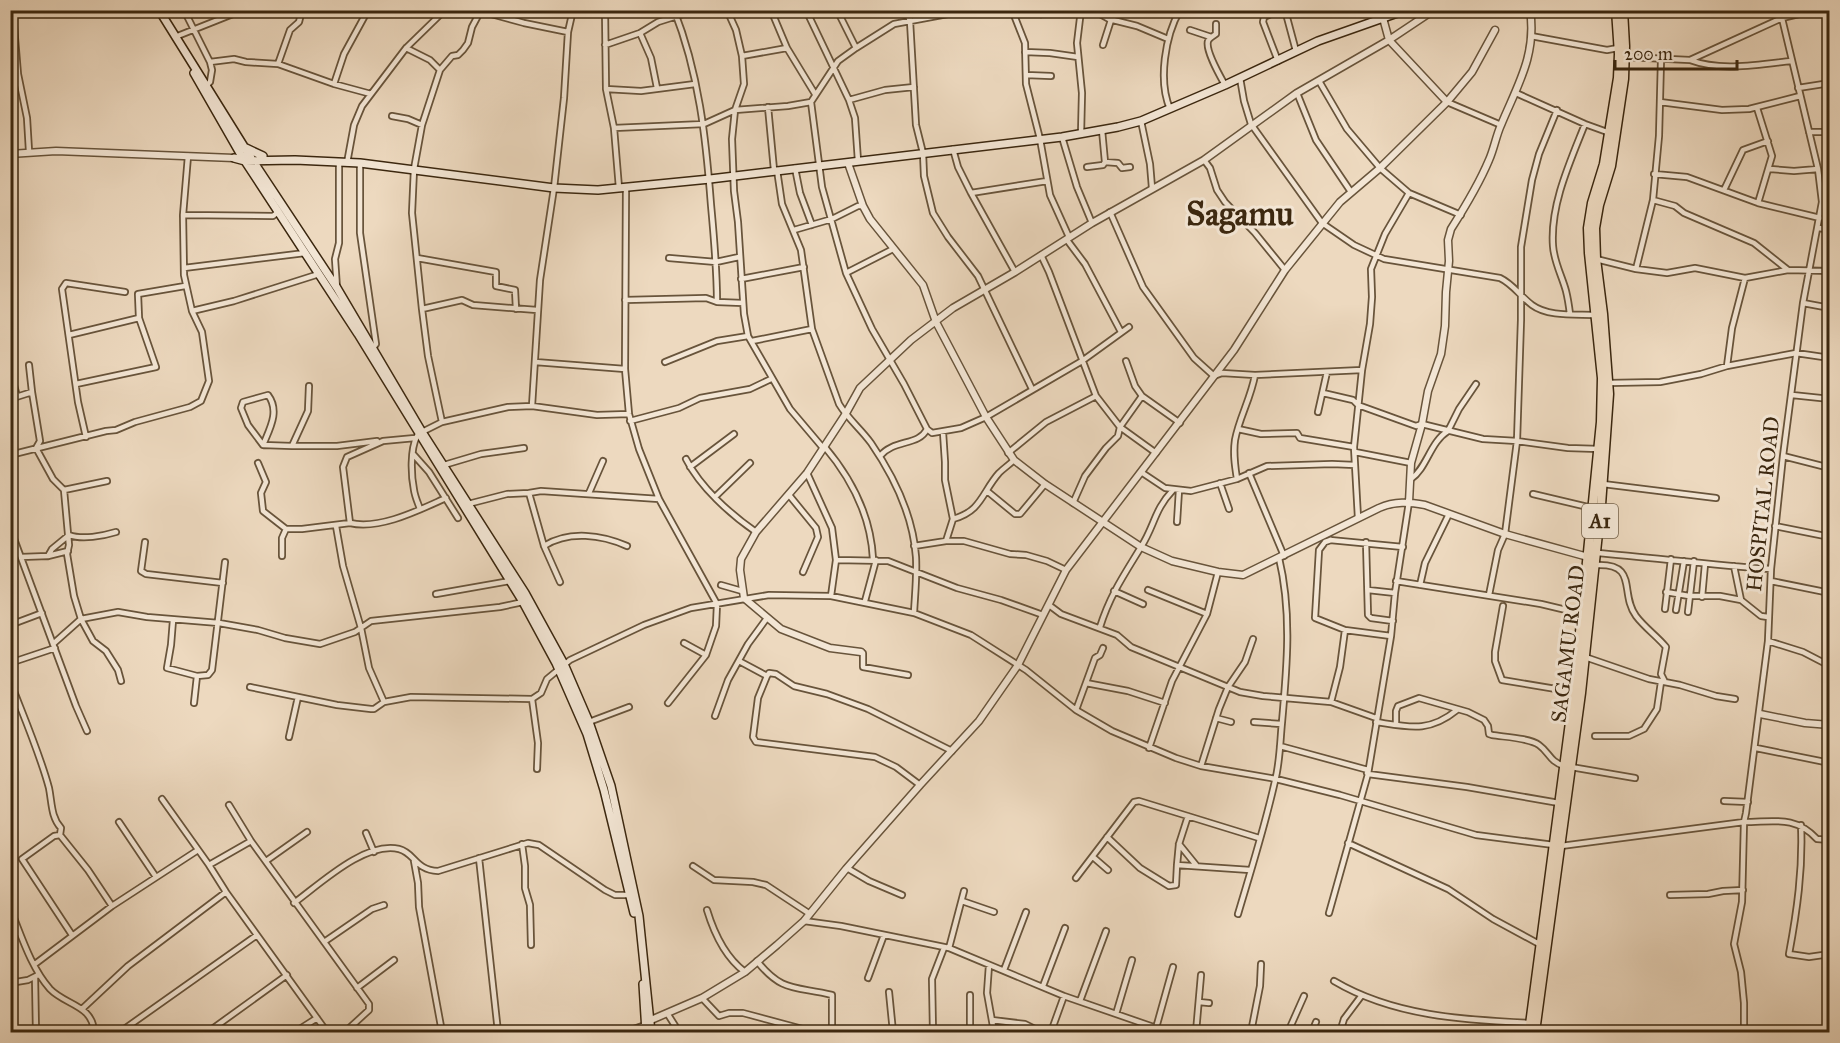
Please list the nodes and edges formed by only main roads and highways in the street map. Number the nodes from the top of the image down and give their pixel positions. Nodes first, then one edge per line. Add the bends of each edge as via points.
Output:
1 (154, 10) edge
2 (159, 10) edge
3 (1406, 10) edge
4 (1616, 10) edge
5 (1623, 10) edge
6 (244, 147) junction
7 (244, 158) junction
8 (264, 158) junction
9 (261, 174) junction
10 (419, 435) junction
11 (1590, 586) junction
12 (561, 666) junction
13 (1568, 766) junction
14 (1557, 846) junction
15 (647, 1026) edge
16 (1530, 1028) edge
17 (651, 1032) edge
18 (1535, 1032) edge

1 - 7 main road
2 - 6 main road
3 - 8 main road via 1318,41 1141,121 1040,140 578,190 360,163
4 - 11 highway, SAGAMU ROAD / A1 via 1618,69 1610,133 1588,228 1602,378 1588,557
5 - 11 highway, SAGAMU ROAD / A1 via 1624,79 1614,150 1597,215 1596,259 1610,394 1596,565
6 - 7 main road
6 - 8 main road
7 - 8 main road
7 - 9 main road
7 - 10 main road
8 - 9 main road
9 - 10 main road via 337,288
10 - 12 main road
10 - 12 main road via 444,465 530,602
11 - 13 highway, SAGAMU ROAD / A1 via 1585,657
11 - 13 highway, SAGAMU ROAD / A1 via 1583,614
12 - 15 main road via 604,790 630,896
12 - 15 main road via 590,722 611,786 639,916
13 - 14 highway, SAGAMU ROAD / A1
13 - 14 highway, SAGAMU ROAD / A1 via 1559,803
14 - 16 highway, SAGAMU ROAD / A1
14 - 18 highway, SAGAMU ROAD / A1
15 - 17 main road

